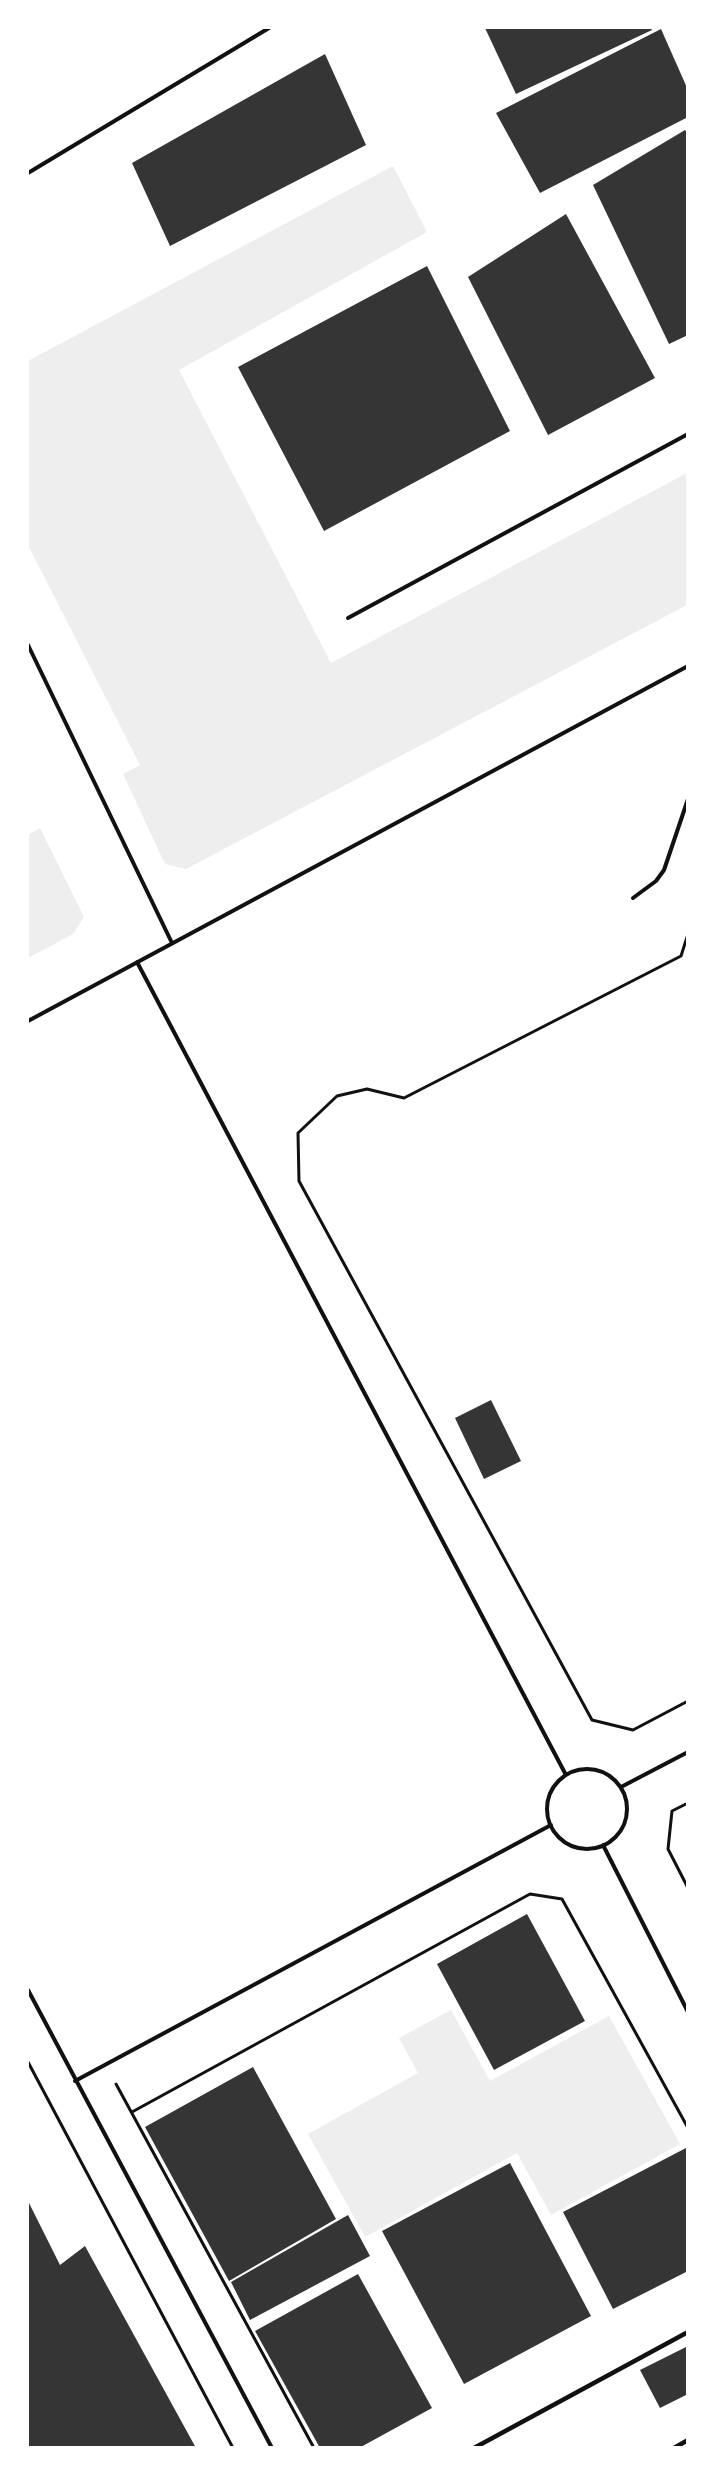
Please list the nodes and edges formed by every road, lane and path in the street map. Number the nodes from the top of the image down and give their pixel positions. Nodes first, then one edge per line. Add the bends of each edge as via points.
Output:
1 (270, 28) edge
2 (28, 173) edge
3 (688, 434) edge
4 (348, 618) dead end
5 (28, 645) edge
6 (688, 666) edge
7 (688, 799) edge
8 (633, 898) dead end
9 (688, 934) edge
10 (172, 943) junction
11 (137, 962) junction
12 (28, 1021) edge
13 (688, 1701) edge
14 (688, 1752) edge
15 (566, 1775) junction
16 (621, 1787) junction
17 (688, 1803) edge
18 (551, 1825) junction
19 (603, 1846) junction
20 (688, 1888) edge
21 (28, 1990) edge
22 (688, 2012) edge
23 (28, 2062) edge
24 (106, 2064) junction
25 (75, 2081) junction
26 (132, 2112) junction
27 (688, 2128) edge
28 (688, 2332) edge
29 (688, 2440) edge
30 (232, 2448) edge
31 (272, 2448) edge
32 (314, 2448) edge
33 (474, 2448) edge
34 (674, 2448) edge

1 - 2 lane
3 - 4 lane
5 - 10 lane
6 - 10 lane
7 - 8 lane via 664,870 656,881
9 - 13 path via 681,956 465,1067 404,1098 367,1089 337,1096 298,1133 299,1181 592,1720 633,1730
10 - 11 lane
11 - 12 lane
11 - 15 lane
14 - 16 lane
15 - 16 lane via 590,1769 602,1772
15 - 18 lane via 549,1798 547,1812
16 - 19 lane via 626,1798 625,1821 621,1831
17 - 20 path via 672,1811 668,1849
18 - 19 lane via 558,1836 573,1846
18 - 24 lane
19 - 22 lane
21 - 25 lane
23 - 30 path
24 - 25 lane
24 - 26 path
25 - 31 lane
26 - 27 path via 530,1894 562,1899
26 - 32 path
28 - 33 street
29 - 34 street

